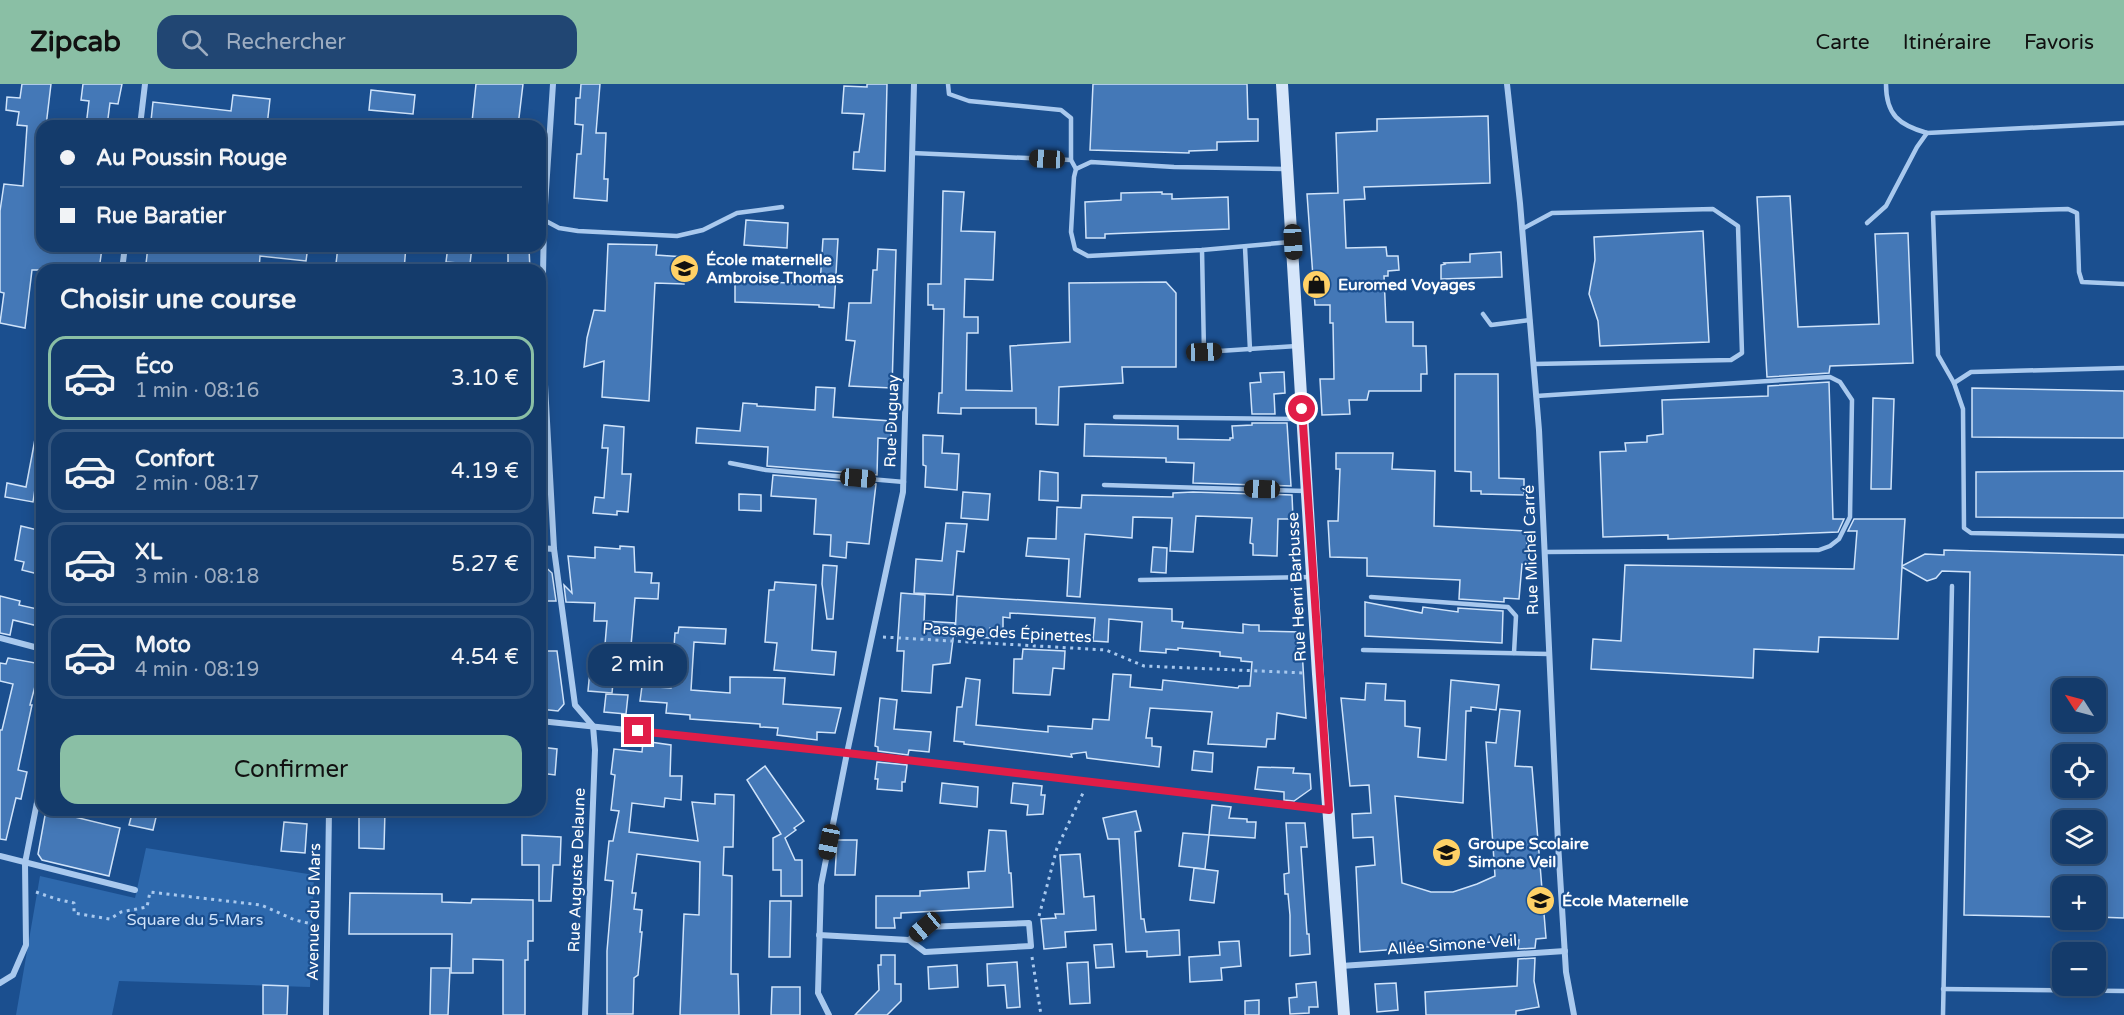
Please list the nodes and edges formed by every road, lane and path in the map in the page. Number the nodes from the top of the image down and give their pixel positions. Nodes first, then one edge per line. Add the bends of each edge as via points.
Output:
1 (145, 84) edge
2 (553, 84) edge
3 (914, 84) edge
4 (948, 84) edge
5 (1282, 84) edge
6 (1507, 84) edge
7 (1886, 84) edge
8 (141, 120) edge
9 (2124, 123) edge
10 (1927, 133) junction
11 (546, 152) edge
12 (549, 152) junction
13 (912, 153) junction
14 (1071, 160) junction
15 (1076, 169) junction
16 (1288, 169) junction
17 (546, 181) edge
18 (782, 207) dead end
19 (546, 222) edge
20 (1868, 223) dead end
21 (1522, 229) junction
22 (1293, 242) junction
23 (1245, 247) junction
24 (1202, 250) junction
25 (2124, 284) edge
26 (1483, 315) dead end
27 (1530, 320) junction
28 (1299, 346) junction
29 (1250, 350) junction
30 (1534, 364) junction
31 (2124, 368) edge
32 (1954, 383) junction
33 (1536, 396) junction
34 (1115, 417) dead end
35 (1303, 419) junction
36 (546, 457) edge
37 (730, 463) dead end
38 (903, 482) junction
39 (1104, 485) dead end
40 (1307, 491) junction
41 (2124, 536) edge
42 (546, 548) edge
43 (554, 549) junction
44 (1545, 552) junction
45 (1312, 577) junction
46 (1140, 580) dead end
47 (1952, 586) dead end
48 (1371, 597) dead end
49 (872, 637) junction
50 (0, 638) edge
51 (36, 647) edge
52 (1363, 650) dead end
53 (1514, 653) junction
54 (1549, 654) junction
55 (1318, 674) junction
56 (546, 722) edge
57 (593, 726) junction
58 (847, 753) junction
59 (1089, 782) junction
60 (36, 807) edge
61 (1329, 810) junction
62 (328, 816) edge
63 (0, 856) edge
64 (25, 863) junction
65 (25, 887) junction
66 (135, 890) dead end
67 (327, 927) junction
68 (819, 935) junction
69 (909, 940) junction
70 (1031, 946) junction
71 (1565, 951) junction
72 (1341, 966) junction
73 (0, 983) edge
74 (1943, 989) junction
75 (2124, 991) edge
76 (326, 1015) edge
77 (585, 1015) edge
78 (829, 1015) edge
79 (1041, 1015) edge
80 (1344, 1015) edge
81 (1574, 1015) edge
82 (1943, 1015) edge

1 - 8 street
2 - 12 street
3 - 13 street, Rue Duguay
4 - 14 lane via 949,94 969,101 1061,110 1071,118
5 - 16 street, Rue Henri Barbusse
6 - 21 street, Rue Michel Carré
7 - 10 lane via 1891,111 1902,123
9 - 10 lane
10 - 20 lane via 1886,206
11 - 12 lane
12 - 17 street
13 - 14 lane
13 - 38 street, Rue Duguay
14 - 15 lane
15 - 16 lane via 1091,162
15 - 24 lane via 1071,232 1076,249 1088,256
16 - 22 street, Rue Henri Barbusse
18 - 19 lane via 737,213 703,230 676,236 578,231
21 - 27 street, Rue Michel Carré
21 - 30 lane via 1552,213 1713,209 1738,226 1742,353 1731,360
22 - 23 lane
22 - 28 street, Rue Henri Barbusse
23 - 24 lane
23 - 29 lane
24 - 29 lane via 1204,352
25 - 32 lane via 2082,282 2077,213 2068,209 1933,213 1938,355
26 - 27 lane via 1491,325
27 - 30 street, Rue Michel Carré
28 - 29 lane
28 - 35 street, Rue Henri Barbusse
30 - 33 street, Rue Michel Carré
31 - 32 lane via 1971,372
32 - 41 lane via 1963,409 1964,528 1971,533
33 - 44 street, Rue Michel Carré
33 - 44 lane via 1830,377 1840,382 1852,400 1850,517 1839,539 1830,546 1819,550
34 - 35 lane
35 - 40 street, Rue Henri Barbusse
36 - 43 street
37 - 38 lane via 766,470
38 - 49 street, Rue Duguay
39 - 40 lane
40 - 45 street, Rue Henri Barbusse
42 - 43 street
43 - 57 street via 575,705
44 - 54 street, Rue Michel Carré
45 - 46 lane
45 - 55 street, Rue Henri Barbusse
47 - 74 lane
48 - 53 lane via 1508,607 1516,616
49 - 55 path, Passage des Épinettes via 1106,650 1144,666
49 - 58 street, Rue Duguay
50 - 51 street
52 - 53 lane
53 - 54 lane
54 - 71 street, Rue Michel Carré
55 - 61 street, Rue Henri Barbusse
56 - 57 street
57 - 58 street
57 - 77 street, Rue Auguste Delaune
58 - 59 street
58 - 68 street, Rue Duguay via 821,885
59 - 61 street
59 - 70 path via 1057,848
60 - 64 street
61 - 72 street, Rue Henri Barbusse
62 - 67 street, Avenue du 5 Mars
63 - 64 street
64 - 65 street
64 - 66 street
65 - 67 path via 74,903 74,913 110,919 121,912 147,907 150,892 261,905 295,920
65 - 73 street via 26,945 13,975
67 - 76 street, Avenue du 5 Mars
68 - 69 street
68 - 78 street, Rue Duguay via 818,993
69 - 70 street via 925,952
69 - 70 street via 925,927 1029,923
70 - 79 path
71 - 72 street, Allée Simone Veil
71 - 81 street, Rue Michel Carré
72 - 80 street, Rue Henri Barbusse
74 - 75 lane
74 - 82 lane

